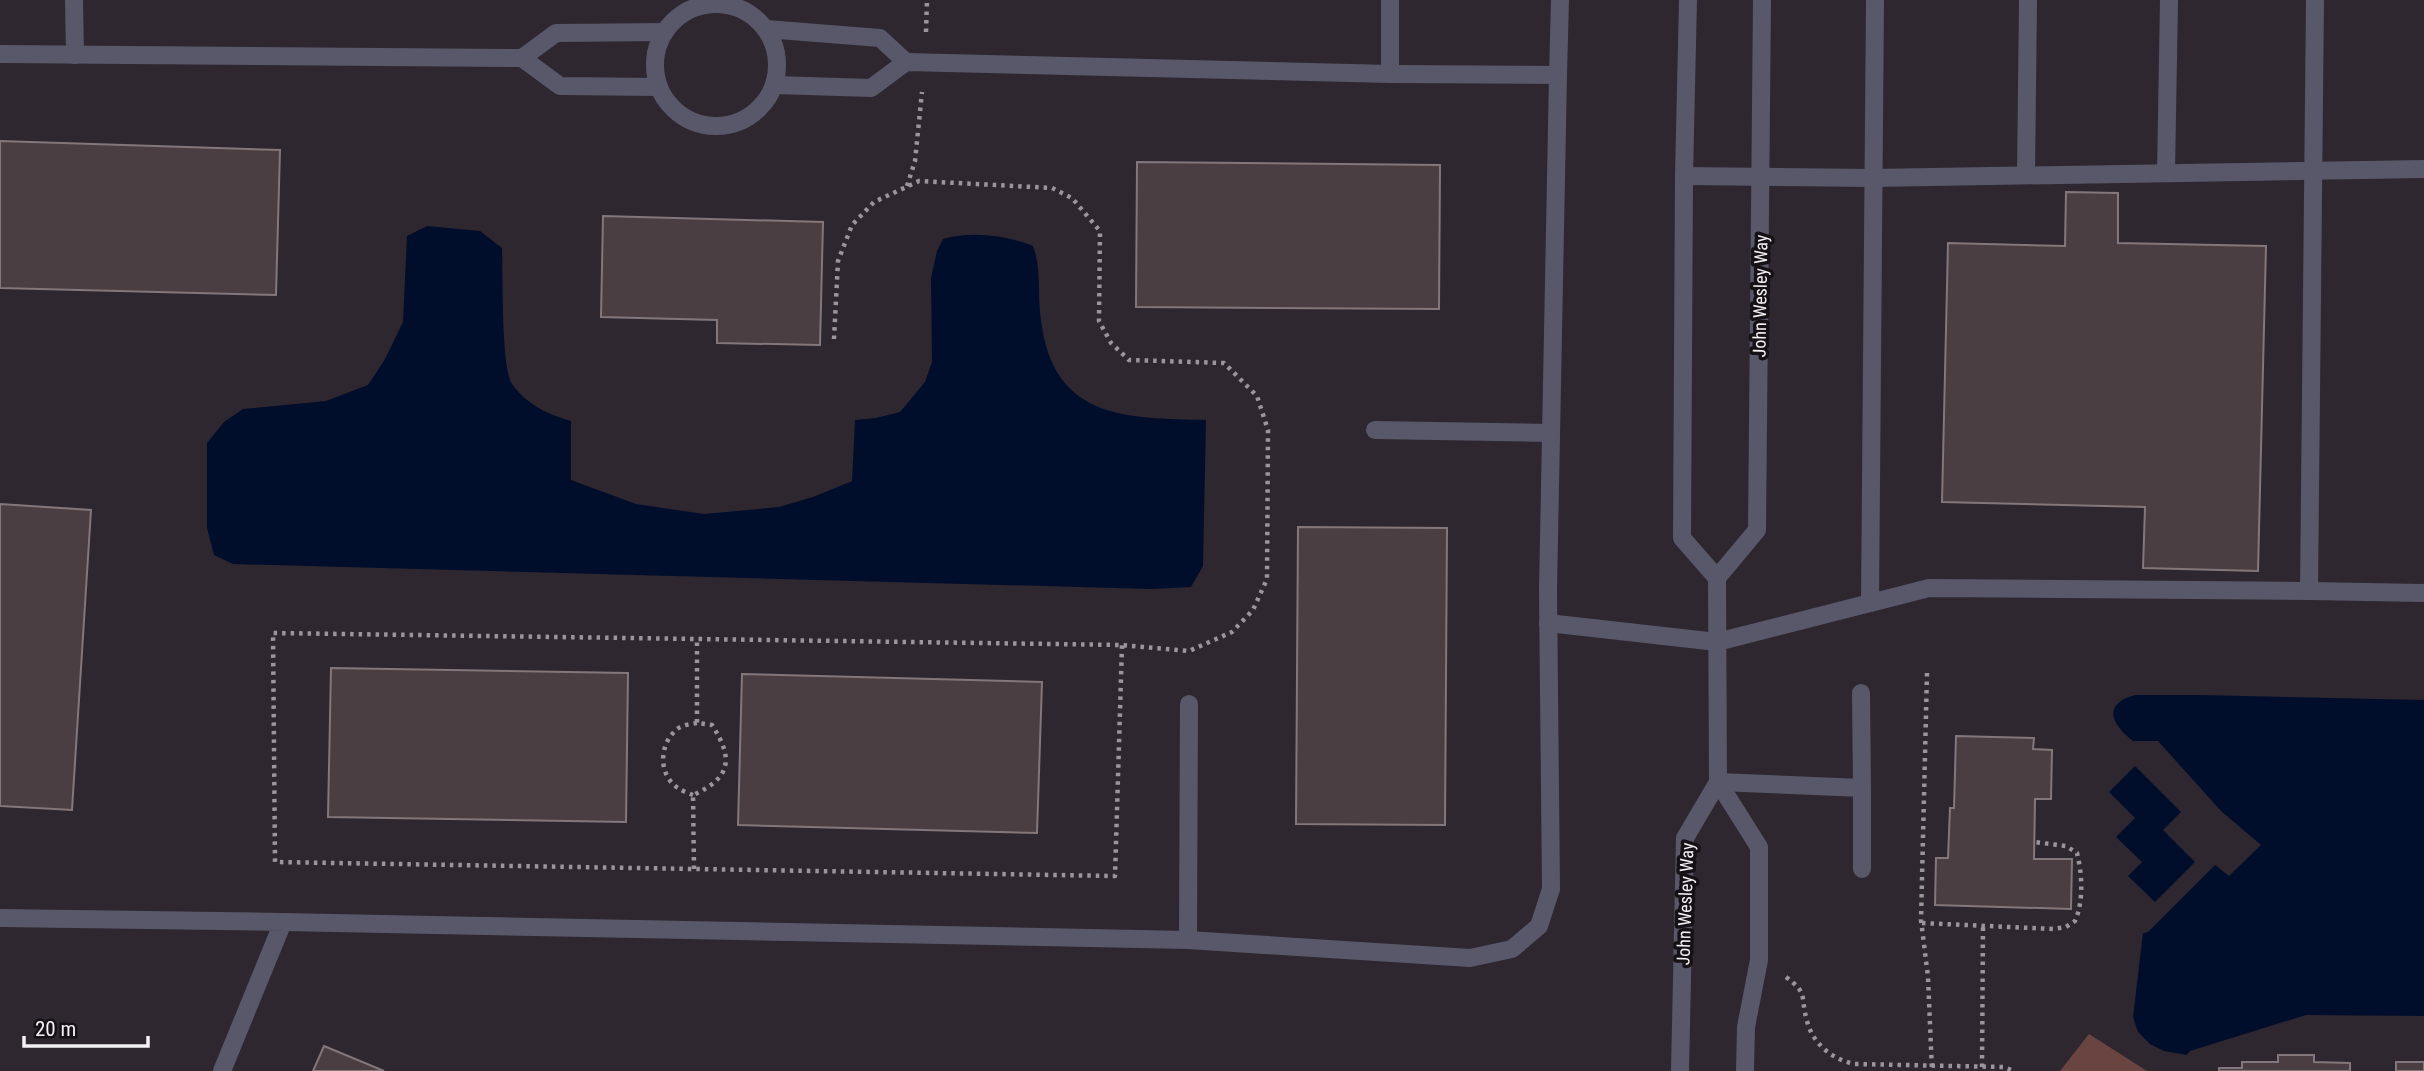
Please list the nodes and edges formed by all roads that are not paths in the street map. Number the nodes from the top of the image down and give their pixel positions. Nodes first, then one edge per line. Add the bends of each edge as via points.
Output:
1 (74, 0) edge
2 (1390, 0) edge
3 (1560, 0) edge
4 (1688, 0) edge
5 (1762, 0) edge
6 (1875, 0) edge
7 (2028, 0) edge
8 (2169, 0) edge
9 (2315, 0) edge
10 (695, 4) edge
11 (746, 6) edge
12 (766, 29) junction
13 (665, 32) junction
14 (0, 54) edge
15 (75, 55) junction
16 (522, 58) junction
17 (906, 62) junction
18 (1390, 74) junction
19 (1558, 75) junction
20 (775, 85) junction
21 (659, 87) junction
22 (2424, 169) edge
23 (2314, 170) junction
24 (2166, 173) junction
25 (2026, 175) junction
26 (1684, 176) junction
27 (1761, 177) junction
28 (1872, 178) junction
29 (1375, 430) dead end
30 (1551, 433) junction
31 (1717, 578) junction
32 (2309, 591) junction
33 (2424, 593) edge
34 (1870, 603) junction
35 (1548, 623) junction
36 (1717, 642) junction
37 (1861, 694) dead end
38 (1189, 704) dead end
39 (1718, 782) junction
40 (1862, 788) junction
41 (1862, 869) dead end
42 (0, 918) edge
43 (283, 922) junction
44 (1188, 940) junction
45 (222, 1071) edge
46 (1681, 1071) edge
47 (1745, 1071) edge

1 - 15 lane
2 - 18 lane
3 - 19 lane
4 - 26 lane
5 - 27 lane, John Wesley Way
6 - 28 lane
7 - 25 lane
8 - 24 lane
9 - 23 lane
10 - 11 lane
10 - 13 lane
11 - 12 lane
12 - 17 lane via 880,38
12 - 20 lane via 776,50
13 - 16 lane via 556,33
13 - 21 lane via 657,49
14 - 15 lane
15 - 16 lane
16 - 21 lane via 560,86
17 - 18 lane
17 - 20 lane via 871,88
18 - 19 lane
19 - 30 lane
20 - 21 lane via 753,115 736,124 717,126 682,116
22 - 23 lane
23 - 24 lane
23 - 32 lane
24 - 25 lane
25 - 28 lane
26 - 27 lane
26 - 31 lane via 1682,538
27 - 28 lane
27 - 31 lane, John Wesley Way via 1758,530
28 - 34 lane
29 - 30 lane
30 - 35 lane
31 - 36 lane
32 - 33 lane
32 - 34 lane via 1929,588
34 - 36 lane
35 - 36 lane
35 - 44 lane via 1552,889 1539,926 1512,949 1469,958
36 - 39 lane
37 - 40 lane
38 - 44 lane
39 - 40 lane
39 - 46 lane, John Wesley Way via 1685,838
39 - 47 lane via 1759,847 1759,960 1746,1027
40 - 41 lane
42 - 43 lane
43 - 44 lane
43 - 45 lane

